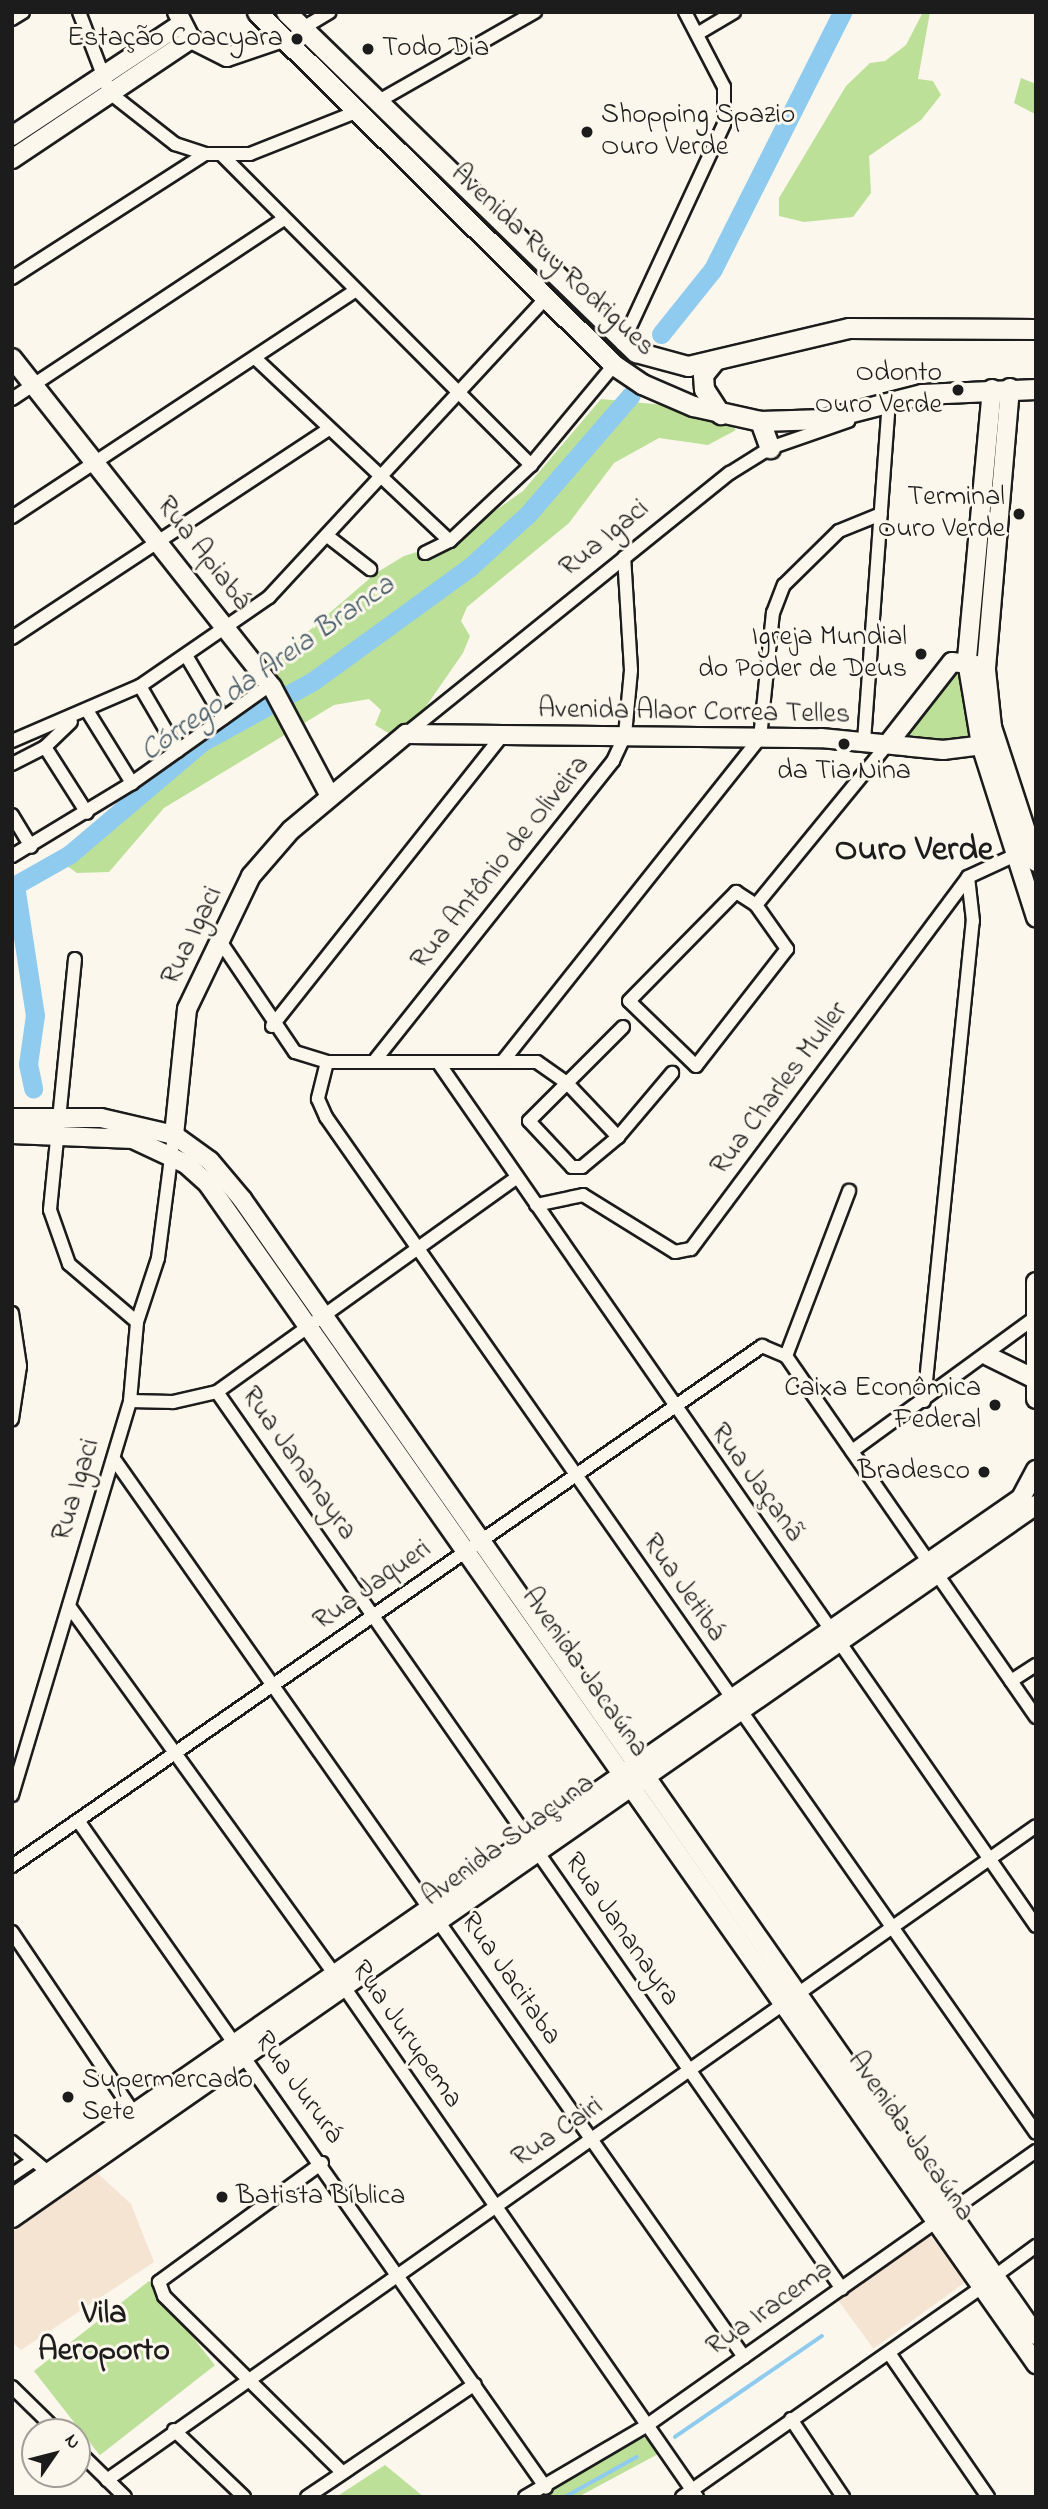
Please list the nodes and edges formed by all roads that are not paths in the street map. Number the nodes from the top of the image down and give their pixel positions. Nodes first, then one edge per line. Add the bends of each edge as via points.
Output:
1 (23, 12) edge
2 (79, 12) edge
3 (257, 12) edge
4 (286, 12) edge
5 (330, 12) edge
6 (535, 12) edge
7 (685, 12) edge
8 (734, 12) edge
9 (12, 19) edge
10 (183, 25) edge
11 (303, 28) junction
12 (697, 34) junction
13 (283, 37) junction
14 (100, 78) junction
15 (110, 93) junction
16 (377, 102) junction
17 (356, 112) junction
18 (12, 136) edge
19 (179, 146) junction
20 (205, 153) junction
21 (222, 155) junction
22 (12, 159) edge
23 (175, 171) junction
24 (284, 219) junction
25 (12, 278) edge
26 (355, 291) junction
27 (547, 298) junction
28 (1036, 329) edge
29 (622, 345) junction
30 (12, 358) edge
31 (255, 358) junction
32 (715, 360) junction
33 (614, 365) junction
34 (33, 385) junction
35 (1036, 388) edge
36 (1001, 389) junction
37 (460, 395) junction
38 (12, 399) edge
39 (888, 405) junction
40 (720, 414) junction
41 (760, 421) junction
42 (329, 429) junction
43 (770, 448) junction
44 (95, 462) junction
45 (531, 465) junction
46 (383, 479) junction
47 (881, 514) junction
48 (12, 517) edge
49 (330, 538) junction
50 (158, 540) junction
51 (450, 541) junction
52 (425, 553) dead end
53 (624, 557) junction
54 (370, 569) dead end
55 (985, 584) junction
56 (229, 630) junction
57 (12, 638) edge
58 (187, 657) junction
59 (967, 661) junction
60 (986, 670) junction
61 (271, 686) junction
62 (139, 687) junction
63 (88, 712) junction
64 (223, 718) junction
65 (71, 721) junction
66 (992, 727) junction
67 (405, 734) junction
68 (625, 735) junction
69 (501, 737) junction
70 (760, 738) junction
71 (12, 741) edge
72 (864, 741) junction
73 (890, 741) junction
74 (981, 745) junction
75 (45, 747) junction
76 (178, 751) junction
77 (12, 764) edge
78 (132, 783) junction
79 (330, 796) junction
80 (87, 813) junction
81 (12, 815) edge
82 (31, 847) junction
83 (1030, 853) edge
84 (12, 856) edge
85 (968, 877) junction
86 (756, 905) junction
87 (1036, 917) edge
88 (219, 941) junction
89 (75, 960) dead end
90 (272, 1026) junction
91 (623, 1027) dead end
92 (376, 1059) junction
93 (503, 1061) junction
94 (327, 1062) junction
95 (440, 1065) junction
96 (672, 1073) dead end
97 (566, 1082) junction
98 (12, 1118) edge
99 (54, 1124) junction
100 (12, 1134) edge
101 (174, 1135) junction
102 (618, 1137) junction
103 (172, 1156) junction
104 (516, 1178) junction
105 (849, 1191) dead end
106 (536, 1205) junction
107 (415, 1248) junction
108 (1036, 1282) edge
109 (12, 1313) edge
110 (1035, 1318) edge
111 (315, 1320) junction
112 (137, 1322) junction
113 (15, 1341) edge
114 (786, 1356) junction
115 (988, 1356) junction
116 (1035, 1379) edge
117 (218, 1392) junction
118 (1036, 1399) edge
119 (130, 1401) junction
120 (924, 1401) junction
121 (671, 1406) junction
122 (12, 1419) edge
123 (852, 1451) junction
124 (114, 1459) junction
125 (1036, 1470) edge
126 (575, 1475) junction
127 (1028, 1502) edge
128 (474, 1545) junction
129 (933, 1568) junction
130 (69, 1606) junction
131 (373, 1616) junction
132 (834, 1634) junction
133 (1036, 1665) edge
134 (1011, 1681) junction
135 (275, 1685) junction
136 (735, 1706) junction
137 (1036, 1717) edge
138 (176, 1756) junction
139 (633, 1776) junction
140 (12, 1795) edge
141 (79, 1822) junction
142 (1036, 1826) edge
143 (532, 1847) junction
144 (990, 1859) junction
145 (12, 1866) edge
146 (430, 1908) junction
147 (441, 1923) junction
148 (1036, 1926) edge
149 (893, 1928) junction
150 (12, 1932) edge
151 (339, 1981) junction
152 (792, 1999) junction
153 (241, 2050) junction
154 (690, 2071) junction
155 (138, 2120) junction
156 (1036, 2133) edge
157 (593, 2140) junction
158 (12, 2142) edge
159 (1036, 2151) edge
160 (33, 2161) junction
161 (322, 2162) junction
162 (50, 2174) junction
163 (12, 2175) edge
164 (12, 2198) edge
165 (495, 2206) junction
166 (12, 2218) edge
167 (944, 2218) junction
168 (1036, 2246) edge
169 (398, 2275) junction
170 (989, 2282) junction
171 (842, 2289) junction
172 (1036, 2335) edge
173 (889, 2353) junction
174 (744, 2357) junction
175 (1036, 2364) edge
176 (248, 2379) junction
177 (475, 2384) junction
178 (12, 2387) edge
179 (44, 2418) edge
180 (791, 2419) junction
181 (646, 2426) junction
182 (174, 2430) junction
183 (91, 2464) edge
184 (342, 2472) junction
185 (107, 2480) junction
186 (546, 2488) junction
187 (690, 2494) edge
188 (125, 2497) edge
189 (244, 2497) edge
190 (307, 2497) edge
191 (525, 2497) edge
192 (843, 2497) edge
193 (988, 2497) edge

1 - 9 street
2 - 14 street
3 - 13 main road, Avenida Ruy Rodrigues
4 - 11 main road, Avenida Ruy Rodrigues
5 - 11 street
6 - 16 street
7 - 12 street
8 - 12 street
10 - 13 street via 227,57
10 - 14 street
10 - 15 street
11 - 16 main road, Avenida Ruy Rodrigues
12 - 29 street via 724,87 724,124
13 - 17 main road, Avenida Ruy Rodrigues
14 - 15 street
14 - 18 street
15 - 19 street via 136,120
15 - 22 street
16 - 17 main road
16 - 29 main road, Avenida Ruy Rodrigues
17 - 21 street via 278,148
17 - 27 main road, Avenida Ruy Rodrigues
19 - 20 street
19 - 23 street
20 - 21 street
20 - 23 street
21 - 24 street
23 - 25 street
24 - 26 street
24 - 34 street
26 - 31 street
26 - 37 street
27 - 33 main road, Avenida Ruy Rodrigues
27 - 37 street
28 - 32 main road, Avenida Ruy Rodrigues via 849,328
29 - 32 main road, Avenida Ruy Rodrigues via 688,366
29 - 33 main road
30 - 34 street, Rua Apiabá
31 - 42 street
31 - 44 street
32 - 40 main road via 704,375 704,389
33 - 40 main road, Avenida Ruy Rodrigues via 679,401
33 - 45 street
34 - 38 street
34 - 44 street, Rua Apiabá
35 - 36 main road, Avenida Ruy Rodrigues
36 - 39 main road, Avenida Ruy Rodrigues
36 - 55 street
36 - 55 street via 992,561
37 - 45 street
37 - 46 street
39 - 41 main road, Avenida Ruy Rodrigues via 824,419
39 - 43 street, Rua Igaci
39 - 47 street
40 - 41 main road, Avenida Ruy Rodrigues
41 - 43 main road
42 - 46 street
42 - 50 street
43 - 53 street, Rua Igaci
44 - 48 street
44 - 50 street, Rua Apiabá
45 - 51 street
46 - 49 street
46 - 51 street
47 - 70 street via 839,531 785,585 772,613
47 - 72 street
49 - 54 street
49 - 56 street
50 - 56 street, Rua Apiabá
50 - 57 street
51 - 52 street
53 - 67 street, Rua Igaci
53 - 68 street, Rua Antônio de Oliveira via 631,652
55 - 59 street
55 - 60 street
56 - 58 street
56 - 61 street, Rua Apiabá
58 - 62 street
58 - 64 street
59 - 60 street
59 - 73 street via 946,668
59 - 74 street
60 - 66 street
61 - 64 street
61 - 79 street, Rua Apiabá
62 - 63 street
62 - 76 street
63 - 65 street
63 - 78 street
64 - 76 street
65 - 71 street
65 - 75 street
66 - 74 street
66 - 83 street
67 - 69 street, Avenida Alaor Correa Telles
67 - 79 street, Rua Igaci
68 - 69 street, Avenida Alaor Correa Telles
68 - 70 street, Avenida Alaor Correa Telles
68 - 92 street, Rua Antônio de Oliveira via 599,781
69 - 90 street
70 - 72 street, Avenida Alaor Correa Telles
70 - 93 street
72 - 73 street, Avenida Alaor Correa Telles
73 - 74 street, Avenida Alaor Correa Telles via 943,751
73 - 86 street
74 - 83 street
75 - 77 street
75 - 80 street
76 - 78 street
78 - 80 street
79 - 88 street, Rua Igaci via 267,854
80 - 82 street
81 - 82 street
82 - 84 street
83 - 85 street, Rua Charles Muller
83 - 87 street
85 - 106 street, Rua Charles Muller via 691,1249 675,1252 583,1195
85 - 120 street via 973,921
86 - 86 street via 787,949 703,1062 692,1065 629,1001 734,894
88 - 90 street
88 - 101 street, Rua Igaci via 187,1009
89 - 99 street
90 - 94 street via 295,1052
91 - 97 street
92 - 94 street
92 - 95 street
93 - 95 street
93 - 97 street via 545,1065
94 - 107 street, Rua Jetibá via 318,1091 326,1117
95 - 104 street, Rua Jaçanã
96 - 102 street
97 - 102 street
97 - 102 street via 531,1118 531,1128 575,1168
98 - 99 street, Avenida Jacaúna
99 - 100 street, Avenida Jacaúna
99 - 101 street, Avenida Jacaúna via 101,1118
99 - 103 street, Avenida Jacaúna via 133,1139
99 - 112 street via 50,1210 60,1249 80,1277
101 - 103 street, Rua Igaci
101 - 111 street, Avenida Jacaúna via 210,1161 242,1199
103 - 111 street, Avenida Jacaúna via 208,1184
103 - 112 street, Rua Igaci via 158,1258
104 - 106 street, Rua Jaçanã
104 - 107 street
105 - 114 street
106 - 121 street, Rua Jaçanã
107 - 111 street
107 - 126 street, Rua Jetibá
108 - 110 street
109 - 113 street
110 - 115 street
110 - 116 street
111 - 117 street
111 - 128 street, Avenida Jacaúna
112 - 119 street, Rua Igaci
113 - 122 street
114 - 121 street, Rua Jaqueri via 762,1346
114 - 123 street
115 - 116 street
115 - 120 street
116 - 118 street
117 - 119 street via 173,1402
117 - 131 street, Rua Jananayra
119 - 124 street, Rua Igaci
120 - 123 street
121 - 126 street, Rua Jaqueri
121 - 132 street, Rua Jaçanã
123 - 129 street
124 - 130 street, Rua Igaci
124 - 135 street, Rua Jacitaba
125 - 127 street
126 - 128 street, Rua Jaqueri
126 - 136 street, Rua Jetibá
127 - 129 street, Avenida Suaçuna
128 - 131 street, Rua Jaqueri
128 - 139 street, Avenida Jacaúna
129 - 132 street, Avenida Suaçuna
129 - 134 street
130 - 138 street, Rua Jurupema
130 - 140 street, Rua Igaci
131 - 135 street, Rua Jaqueri
131 - 143 street, Rua Jananayra
132 - 136 street, Avenida Suaçuna
132 - 144 street, Rua Jaçanã
133 - 134 street
134 - 137 street
135 - 138 street, Rua Jaqueri
135 - 146 street, Rua Jacitaba
136 - 139 street, Avenida Suaçuna
136 - 149 street, Rua Jetibá
138 - 141 street, Rua Jaqueri
138 - 151 street, Rua Jurupema
139 - 143 street, Avenida Suaçuna
139 - 152 street, Avenida Jacaúna
141 - 145 street, Rua Jaqueri
141 - 153 street, Rua Jururá
142 - 144 street, Rua Cairi
143 - 146 street, Avenida Suaçuna
143 - 147 street, Avenida Suaçuna
143 - 154 street, Rua Jananayra
144 - 148 street, Rua Jaçanã
144 - 149 street, Rua Cairi
146 - 147 street, Rua Jacitaba
146 - 151 street, Avenida Suaçuna
147 - 151 street, Avenida Suaçuna
147 - 157 street, Rua Jacitaba
149 - 152 street, Rua Cairi
149 - 156 street, Rua Jetibá
150 - 155 street
151 - 153 street, Avenida Suaçuna
151 - 165 street, Rua Jurupema
152 - 154 street, Rua Cairi
152 - 167 street, Avenida Jacaúna
153 - 155 street, Avenida Suaçuna
153 - 161 street, Rua Jururá
154 - 157 street, Rua Cairi
154 - 171 street, Rua Jananayra
155 - 162 street, Avenida Suaçuna
155 - 166 street, Avenida Suaçuna
157 - 165 street, Rua Cairi
157 - 174 street, Rua Jacitaba
158 - 160 street
159 - 167 street, Rua Iracema
160 - 162 street
160 - 163 street
161 - 169 street, Rua Jururá
161 - 176 street via 159,2282 164,2296
162 - 164 street, Avenida Suaçuna
165 - 169 street, Rua Cairi
165 - 181 street, Rua Jurupema
167 - 170 street, Avenida Jacaúna
167 - 171 street, Rua Iracema
168 - 170 street
169 - 176 street, Rua Cairi
169 - 177 street, Rua Jururá
170 - 172 street, Avenida Jacaúna
170 - 173 street
170 - 175 street, Avenida Jacaúna
171 - 174 street, Rua Iracema
173 - 180 street
173 - 193 street
174 - 181 street, Rua Iracema
176 - 182 street, Rua Cairi
176 - 184 street
177 - 184 street
177 - 186 street, Rua Jururá
178 - 179 street
180 - 187 street
180 - 192 street
181 - 186 street, Rua Iracema
181 - 187 street, Rua Jurupema
182 - 185 street, Rua Cairi
182 - 189 street
183 - 185 street
184 - 190 street
185 - 188 street
186 - 191 street, Rua Iracema

